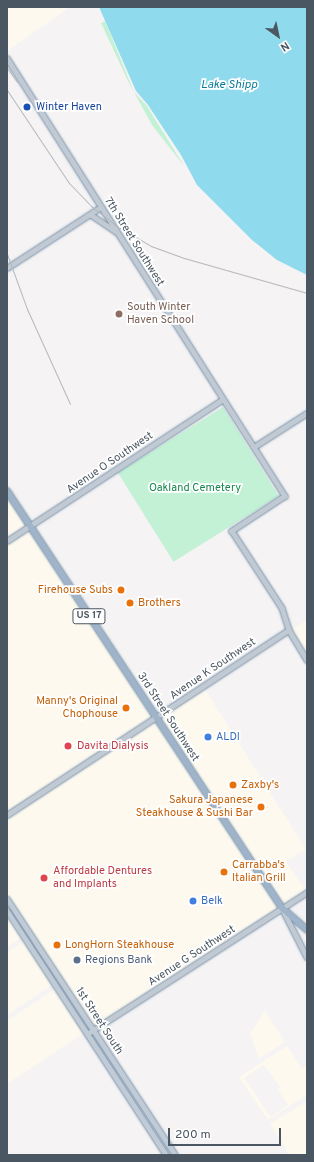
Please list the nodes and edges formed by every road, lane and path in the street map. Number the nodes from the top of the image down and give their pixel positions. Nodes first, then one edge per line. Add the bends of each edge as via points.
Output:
1 (7, 58) edge
2 (101, 207) junction
3 (87, 216) junction
4 (117, 232) junction
5 (7, 268) edge
6 (223, 399) junction
7 (307, 413) edge
8 (254, 447) junction
9 (7, 491) edge
10 (30, 526) junction
11 (7, 541) edge
12 (289, 630) junction
13 (307, 660) edge
14 (156, 718) junction
15 (7, 815) edge
16 (307, 892) edge
17 (7, 898) edge
18 (282, 908) junction
19 (7, 911) edge
20 (307, 930) edge
21 (307, 957) edge
22 (93, 1030) junction
23 (87, 1034) junction
24 (166, 1155) edge
25 (175, 1155) edge

1 - 2 street, 7th Street Southwest
2 - 3 street
2 - 4 street, 7th Street Southwest
3 - 4 street via 93,216
3 - 5 street
4 - 6 street, 7th Street Southwest
6 - 8 street, 7th Street Southwest
6 - 10 street, Avenue O Southwest
7 - 8 street
8 - 12 street, 7th Street Southwest via 285,496 232,531 282,608
9 - 10 highway, 3rd Street Southwest / US 17
10 - 11 street, Avenue O Southwest
10 - 14 highway, 3rd Street Southwest / US 17
12 - 13 street
12 - 14 street, Avenue K Southwest
14 - 15 street, Avenue K Southwest
14 - 18 highway, 3rd Street Southwest / US 17
16 - 18 street, Avenue G Southwest
17 - 22 main road, 1st Street South
18 - 20 highway, US 17
18 - 21 street, 3rd Street Southwest
18 - 22 street, Avenue G Southwest
19 - 23 main road, 1st Street South
22 - 23 street, Avenue G Southwest
22 - 25 main road, 1st Street South
23 - 24 main road, 1st Street South

